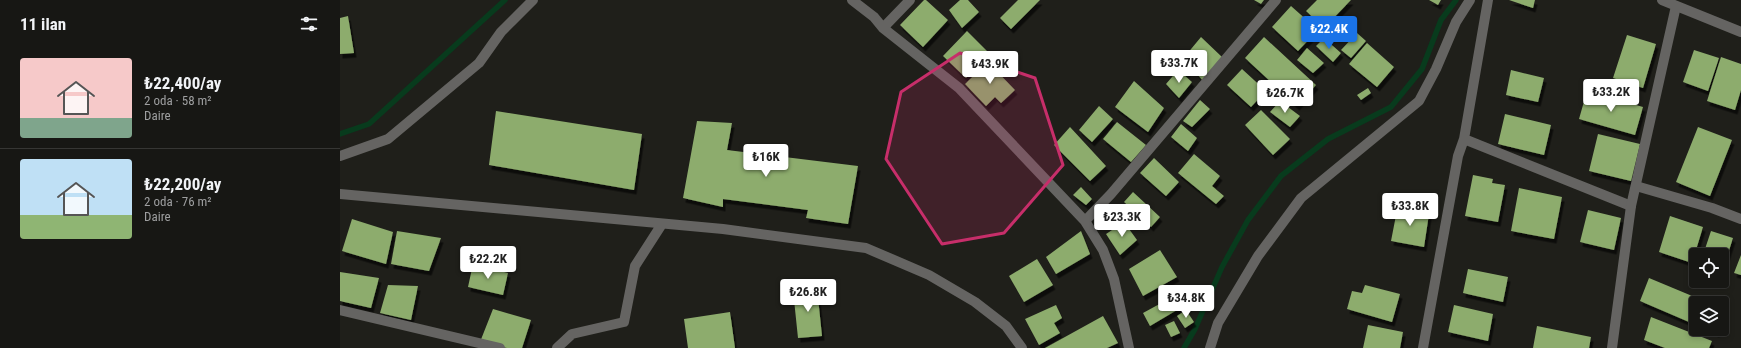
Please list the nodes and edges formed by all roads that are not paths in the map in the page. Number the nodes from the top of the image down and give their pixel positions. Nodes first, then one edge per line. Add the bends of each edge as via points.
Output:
1 (533, 0) edge
2 (852, 0) edge
3 (910, 0) edge
4 (1276, 0) edge
5 (1470, 0) edge
6 (1488, 0) edge
7 (1662, 0) edge
8 (1676, 6) junction
9 (883, 28) junction
10 (1741, 32) edge
11 (1464, 139) junction
12 (340, 156) edge
13 (1636, 186) junction
14 (340, 194) edge
15 (1631, 206) junction
16 (1741, 219) edge
17 (1085, 221) junction
18 (662, 224) junction
19 (340, 310) edge
20 (500, 348) edge
21 (557, 348) edge
22 (1022, 348) edge
23 (1129, 348) edge
24 (1210, 348) edge
25 (1423, 348) edge
26 (1613, 348) edge

1 - 12 street via 501,32 479,63 388,139
2 - 9 street
3 - 9 street
4 - 17 street via 1111,194
5 - 24 street via 1456,22 1419,101 1301,198 1258,256 1218,323
6 - 11 street
7 - 8 street
8 - 10 street
8 - 13 street
9 - 17 street via 958,88
11 - 15 street
11 - 25 street via 1458,156
13 - 15 street
13 - 16 street
14 - 18 street
15 - 26 street
17 - 23 street via 1103,250 1114,279
18 - 21 street via 635,266 624,322 572,334
18 - 22 street via 723,229 866,248 929,275 975,302 1006,326
19 - 20 street

